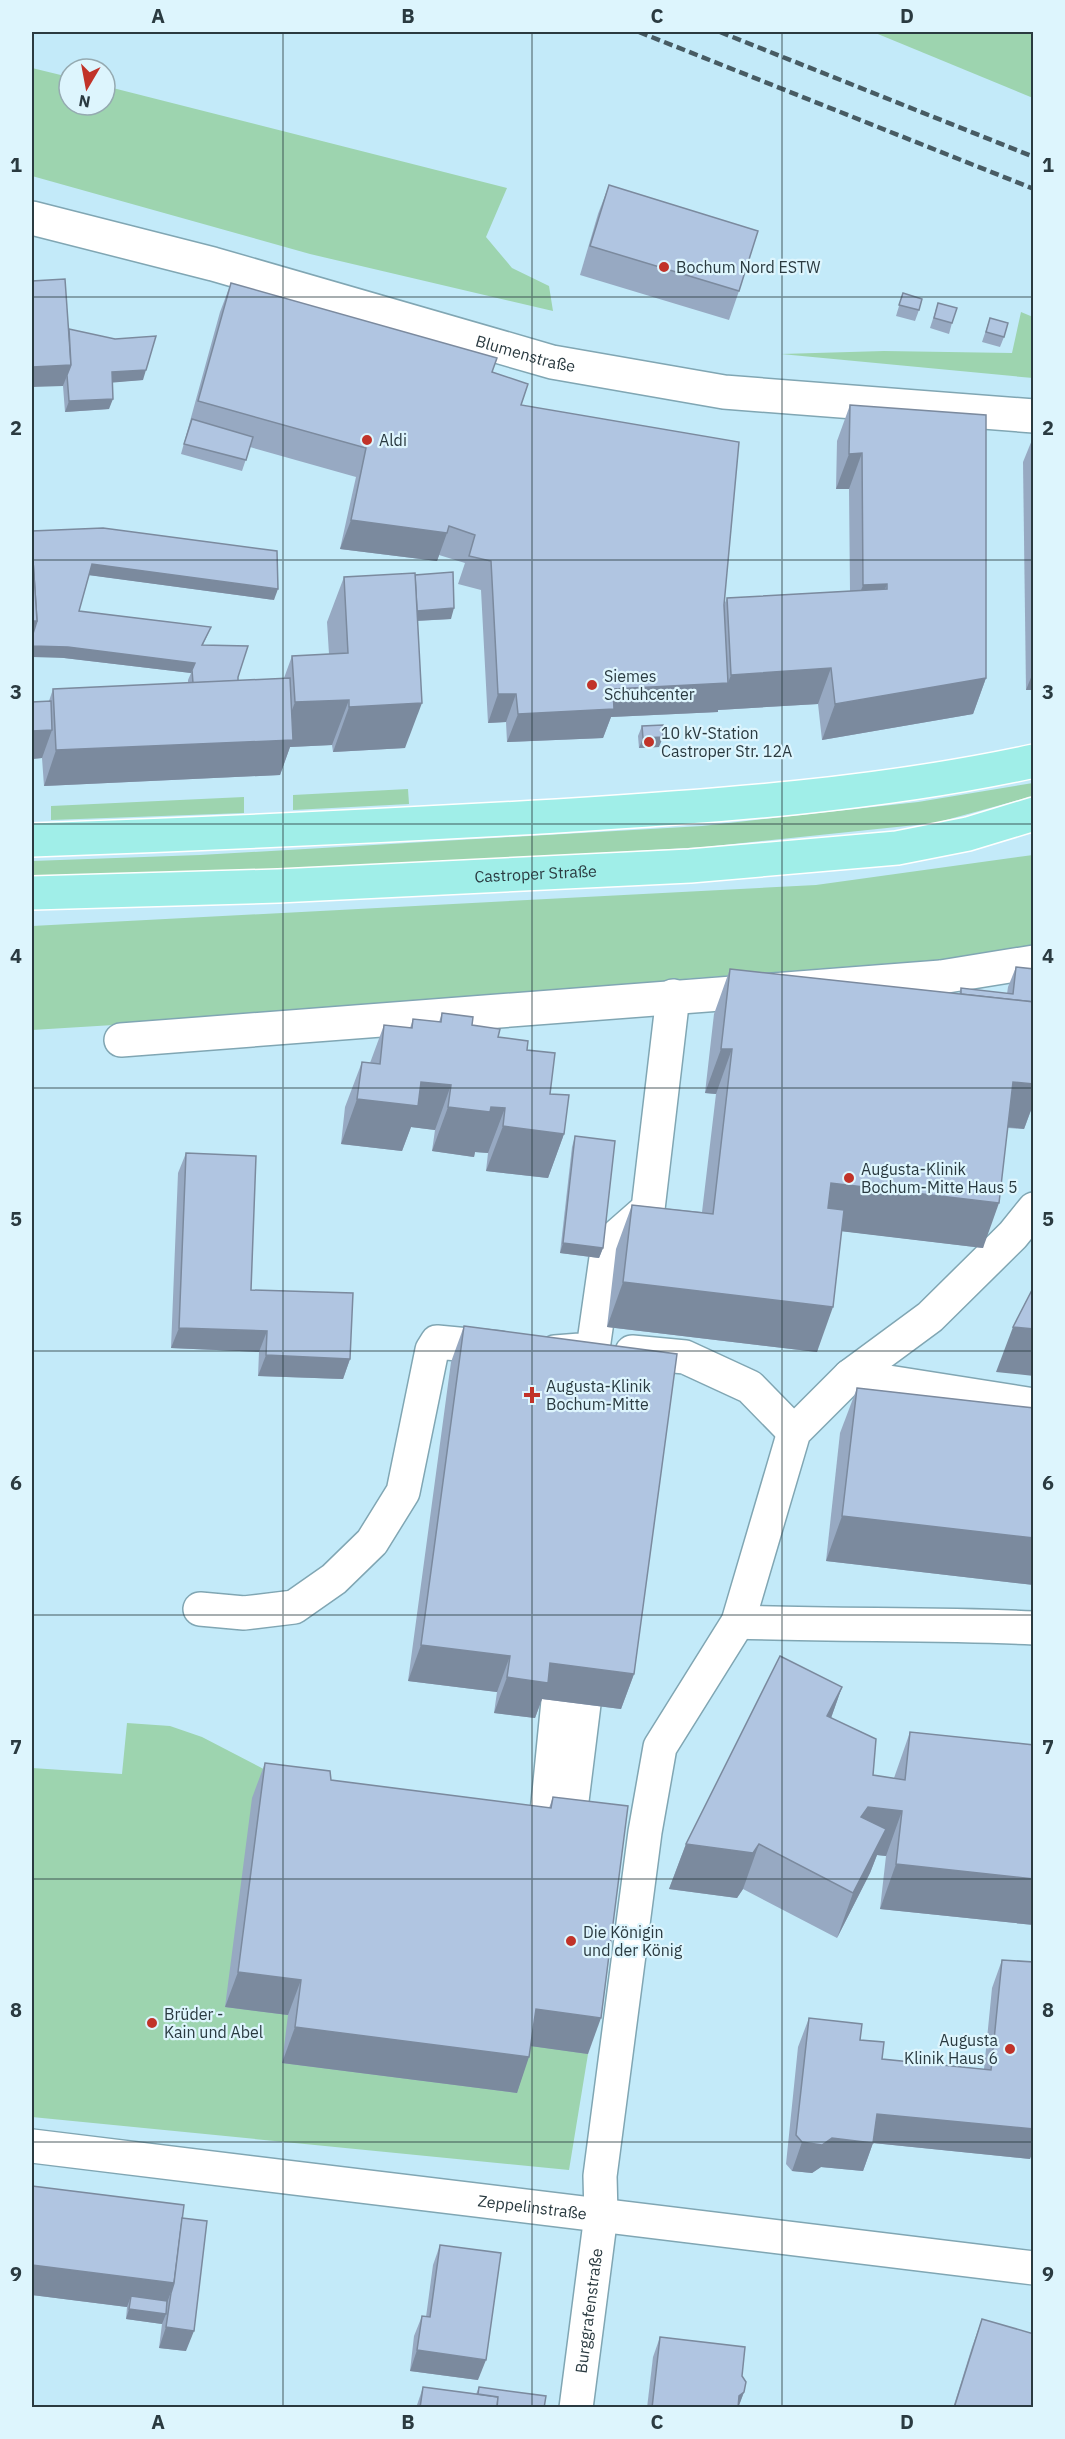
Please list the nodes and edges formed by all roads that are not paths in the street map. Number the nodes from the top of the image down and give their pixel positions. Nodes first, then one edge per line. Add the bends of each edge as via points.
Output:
1 (32, 218) edge
2 (1034, 416) edge
3 (1034, 761) edge
4 (1034, 814) edge
5 (32, 840) edge
6 (32, 893) edge
7 (1034, 962) edge
8 (673, 996) junction
9 (120, 1041) dead end
10 (1034, 1209) edge
11 (593, 1365) junction
12 (850, 1376) junction
13 (1034, 1405) edge
14 (794, 1432) junction
15 (200, 1609) dead end
16 (738, 1622) junction
17 (1034, 1628) edge
18 (571, 1702) edge
19 (645, 1832) junction
20 (32, 2146) edge
21 (601, 2215) junction
22 (1034, 2268) edge
23 (576, 2408) edge

1 - 2 street, Blumenstraße via 213,264 552,362 723,392
3 - 5 main road via 846,792 714,805 264,832
4 - 6 main road, Castroper Straße via 968,834 897,848 690,866 279,886
7 - 8 street via 940,976
8 - 9 street
8 - 11 street via 648,1209 608,1244
10 - 12 street via 930,1317
11 - 14 street via 685,1357 750,1387
11 - 15 street via 561,1352 437,1342 432,1350 403,1492 372,1542 334,1579 294,1607 244,1613
12 - 13 street
12 - 14 street
14 - 16 street, Burggrafenstraße
16 - 17 street
16 - 19 street, Burggrafenstraße via 660,1747
18 - 19 street via 544,1823
19 - 21 street, Burggrafenstraße via 600,2176
20 - 21 street, Zeppelinstraße
21 - 22 street, Zeppelinstraße
21 - 23 street, Burggrafenstraße

